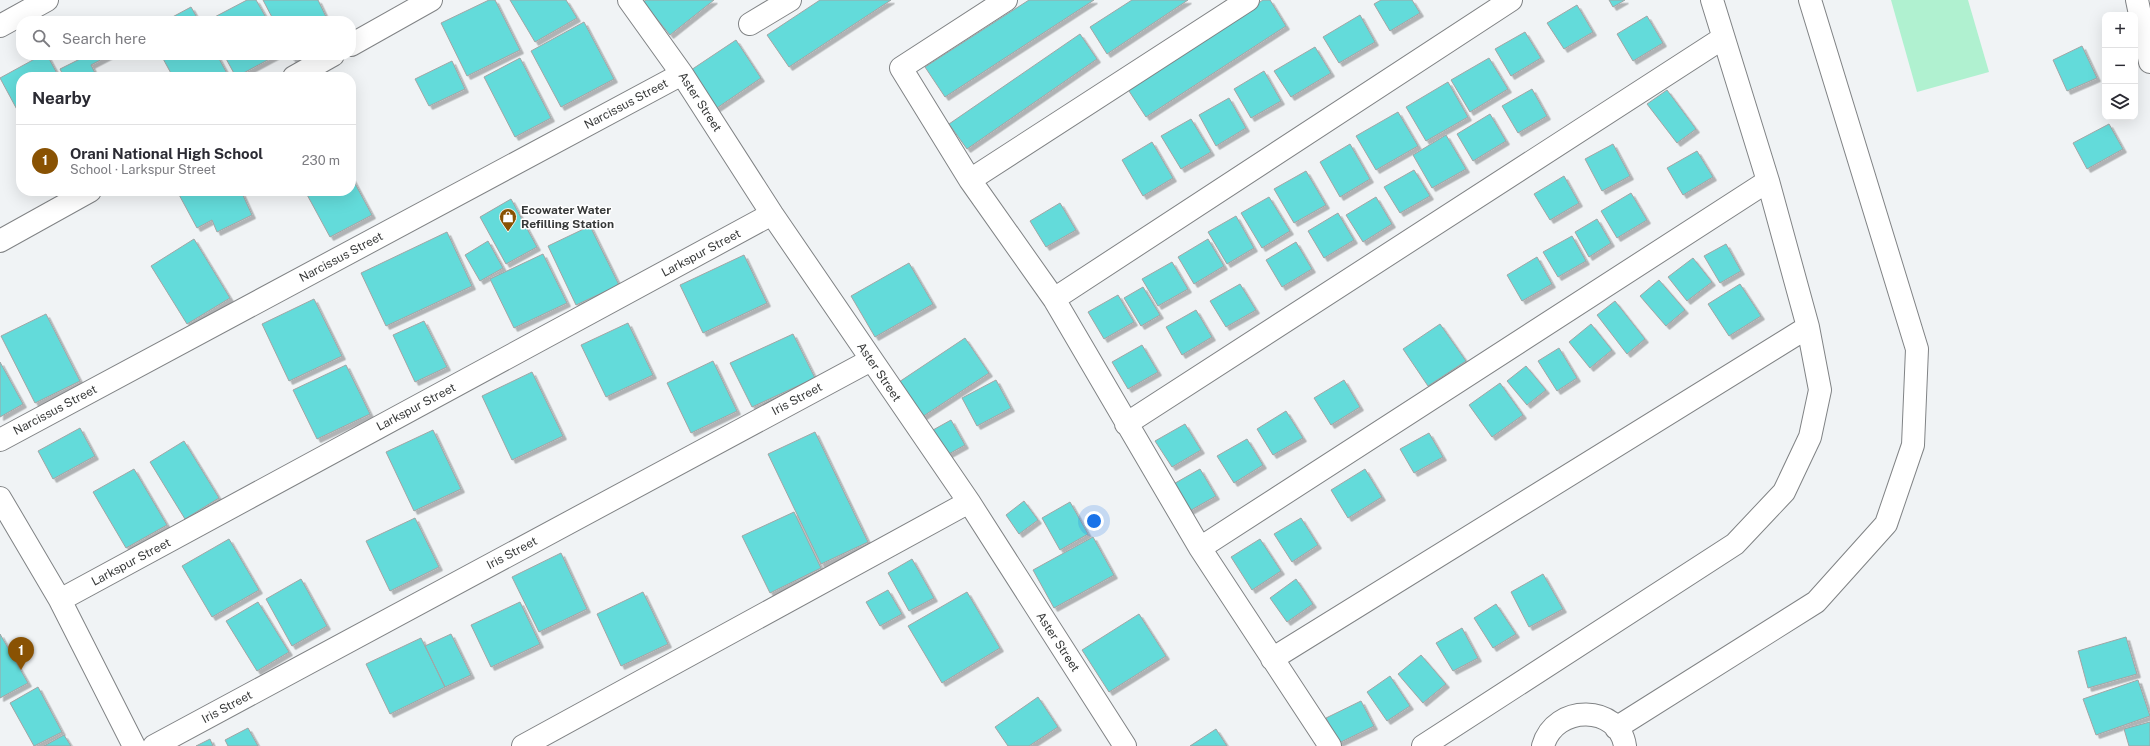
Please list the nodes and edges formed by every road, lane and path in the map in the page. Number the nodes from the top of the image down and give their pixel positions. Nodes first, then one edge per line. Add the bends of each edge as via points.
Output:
1 (47, 0) edge
2 (431, 0) edge
3 (629, 0) edge
4 (790, 0) edge
5 (1006, 0) edge
6 (1248, 0) edge
7 (1511, 0) edge
8 (1712, 0) edge
9 (1810, 0) edge
10 (2137, 0) edge
11 (18, 16) edge
12 (16, 17) edge
13 (750, 24) dead end
14 (0, 26) edge
15 (1723, 38) junction
16 (356, 42) edge
17 (324, 60) edge
18 (2150, 62) edge
19 (303, 72) edge
20 (682, 74) junction
21 (970, 180) junction
22 (1768, 181) junction
23 (81, 196) edge
24 (772, 214) junction
25 (0, 241) edge
26 (1054, 299) junction
27 (1808, 327) junction
28 (871, 360) junction
29 (1126, 424) junction
30 (0, 440) edge
31 (0, 498) edge
32 (969, 502) junction
33 (1200, 548) junction
34 (60, 600) junction
35 (1272, 659) junction
36 (1621, 737) edge
37 (134, 746) edge
38 (154, 746) edge
39 (523, 746) edge
40 (1125, 746) edge
41 (1330, 746) edge
42 (1422, 746) edge
43 (1543, 746) edge

1 - 11 street
2 - 16 street
3 - 20 street, Aster Street
4 - 13 street
5 - 21 street via 901,68
6 - 21 street
7 - 26 street
8 - 15 street
9 - 36 street via 1917,349 1913,445 1886,524 1816,602
10 - 18 street
12 - 14 street
15 - 22 street
15 - 29 street
17 - 19 street
20 - 24 street, Aster Street
20 - 30 street, Narcissus Street
21 - 26 street
22 - 27 street
22 - 33 street
23 - 25 street
24 - 28 street, Aster Street
24 - 34 street, Larkspur Street
26 - 29 street
27 - 35 street
27 - 42 street via 1820,390 1810,437 1784,492 1735,544
28 - 32 street, Aster Street
28 - 38 street, Iris Street
29 - 33 street
31 - 34 street
32 - 39 street
32 - 40 street, Aster Street
33 - 35 street
34 - 37 street
35 - 41 street
36 - 43 street via 1602,717 1584,714 1566,718 1552,729

